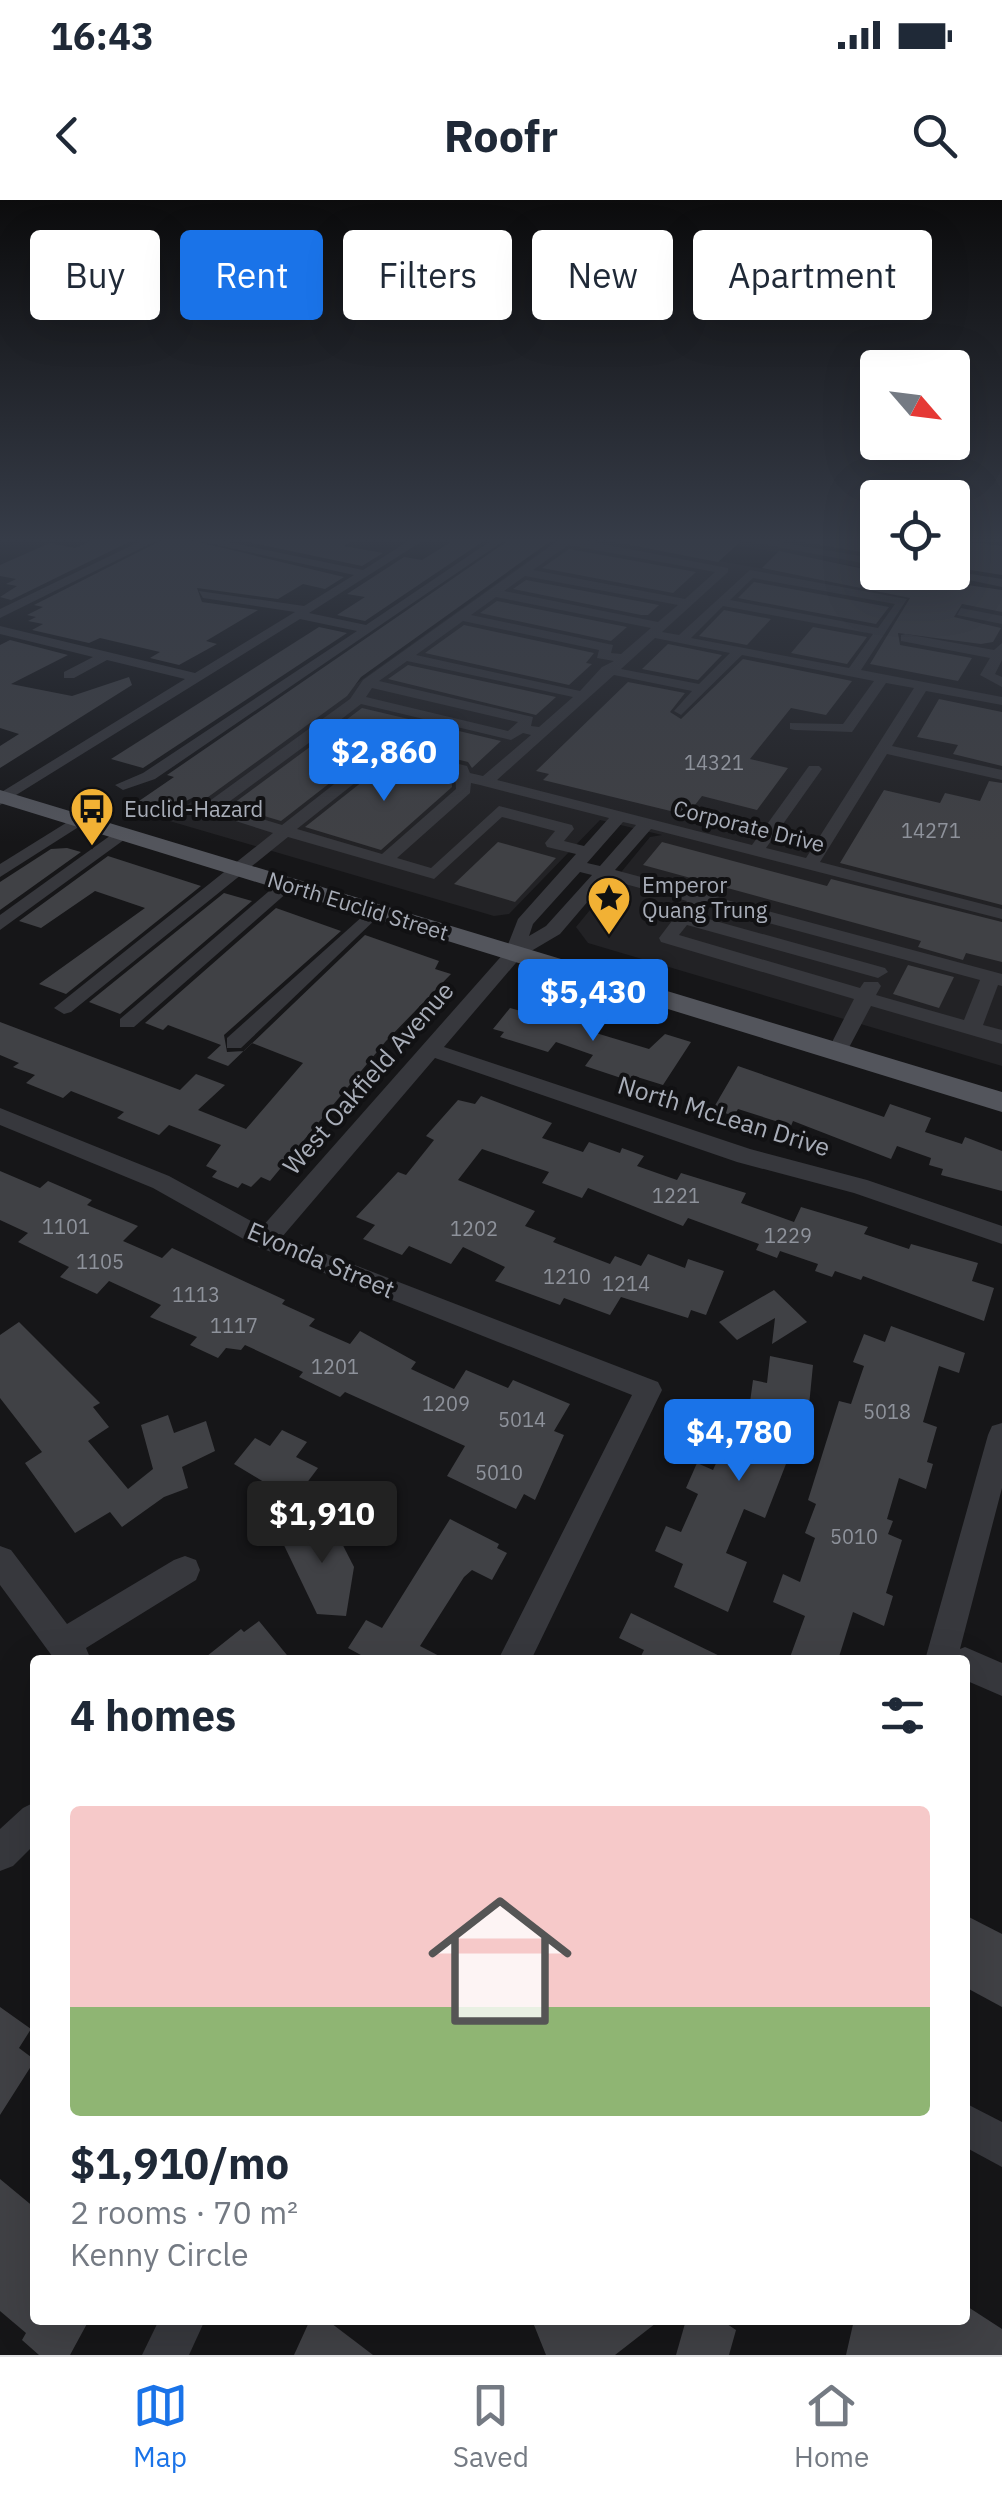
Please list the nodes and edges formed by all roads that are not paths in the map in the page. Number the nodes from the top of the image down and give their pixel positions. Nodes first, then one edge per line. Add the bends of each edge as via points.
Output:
1 (45, 641) edge
2 (257, 641) edge
3 (351, 641) edge
4 (428, 641) edge
5 (501, 641) edge
6 (573, 641) edge
7 (642, 641) edge
8 (701, 641) edge
9 (774, 641) dead end
10 (876, 641) edge
11 (925, 641) edge
12 (742, 649) junction
13 (1000, 651) edge
14 (764, 654) junction
15 (106, 655) junction
16 (406, 657) junction
17 (604, 662) junction
18 (854, 671) junction
19 (69, 675) dead end
20 (884, 677) junction
21 (197, 678) junction
22 (368, 683) junction
23 (923, 685) junction
24 (702, 689) junction
25 (1001, 693) edge
26 (581, 695) junction
27 (357, 699) junction
28 (681, 711) dead end
29 (795, 726) dead end
30 (520, 728) junction
31 (314, 732) junction
32 (540, 732) junction
33 (884, 749) junction
34 (387, 750) junction
35 (814, 768) dead end
36 (1002, 775) edge
37 (463, 776) junction
38 (486, 782) junction
39 (123, 785) dead end
40 (1, 798) edge
41 (620, 816) junction
42 (80, 821) junction
43 (648, 824) junction
44 (286, 830) junction
45 (124, 834) junction
46 (756, 851) junction
47 (581, 858) junction
48 (385, 860) junction
49 (810, 865) junction
50 (236, 868) junction
51 (0, 872) edge
52 (604, 873) junction
53 (288, 884) junction
54 (698, 898) junction
55 (374, 910) junction
56 (1002, 914) edge
57 (683, 918) junction
58 (0, 924) edge
59 (889, 950) junction
60 (514, 953) junction
61 (878, 972) junction
62 (997, 979) edge
63 (865, 997) junction
64 (64, 1008) dead end
65 (127, 1023) dead end
66 (972, 1028) junction
67 (1002, 1037) edge
68 (234, 1044) dead end
69 (430, 1049) junction
70 (837, 1052) junction
71 (1002, 1102) edge
72 (0, 1116) edge
73 (1002, 1235) edge
74 (264, 1240) junction
75 (1002, 1435) edge
76 (0, 1560) edge
77 (184, 1570) dead end
78 (70, 1652) edge
79 (516, 1655) edge
80 (953, 1655) edge
81 (970, 1667) edge
82 (1002, 1680) edge
83 (30, 1825) edge
84 (0, 1854) edge
85 (970, 2126) edge
86 (1002, 2146) edge
87 (180, 2325) edge
88 (165, 2355) edge

1 - 15 street
2 - 21 street
3 - 39 street via 149,776
4 - 16 street
5 - 17 street
6 - 17 street via 608,648
7 - 17 street
8 - 12 street
9 - 14 street
10 - 18 street
11 - 13 street
12 - 14 street
12 - 24 street
13 - 25 street via 987,675
14 - 18 street
15 - 19 street
15 - 21 street
16 - 22 street
16 - 26 street
17 - 24 street
17 - 26 street
18 - 20 street
20 - 23 street
20 - 29 street via 848,729
21 - 40 street
22 - 27 street
22 - 30 street via 528,720
23 - 25 street
23 - 33 street
24 - 28 street
26 - 32 street
27 - 30 street via 511,736
27 - 31 street
30 - 32 street
31 - 34 street, Corporate Drive
31 - 44 street via 210,808
32 - 38 street
33 - 36 street
33 - 49 street
34 - 37 street, Corporate Drive via 462,769
34 - 44 street
35 - 46 street
37 - 38 street, Corporate Drive
37 - 48 street via 464,790
38 - 41 street, Corporate Drive
40 - 42 main road, North Euclid Street
41 - 43 street, Corporate Drive
41 - 47 street
42 - 45 main road, North Euclid Street
42 - 51 street
43 - 46 street, Corporate Drive
43 - 52 street
44 - 48 street
44 - 50 street
45 - 50 main road, North Euclid Street
45 - 58 street
46 - 49 street, Corporate Drive
47 - 48 street via 553,843 566,829 499,811 434,874
47 - 52 street
47 - 60 street via 524,924
49 - 56 street, Corporate Drive
50 - 53 main road, North Euclid Street
50 - 64 street
52 - 54 street
52 - 60 street via 553,930
53 - 55 main road, North Euclid Street
53 - 65 street
54 - 57 street
54 - 59 street
55 - 60 main road, North Euclid Street
55 - 68 street
57 - 61 street
57 - 63 street via 668,938
59 - 61 street
59 - 62 street
60 - 69 street, West Oakfield Avenue
60 - 70 main road, North Euclid Street
61 - 63 street
62 - 66 street
63 - 66 street
63 - 70 street
66 - 67 street
69 - 73 street, North McLean Drive
69 - 74 street, West Oakfield Avenue
70 - 71 main road, North Euclid Street
72 - 74 street, Evonda Street via 161,1182
74 - 79 street, Evonda Street via 648,1390
75 - 80 street
76 - 78 street
77 - 78 street
81 - 82 street
83 - 84 street
85 - 86 street
87 - 88 street

